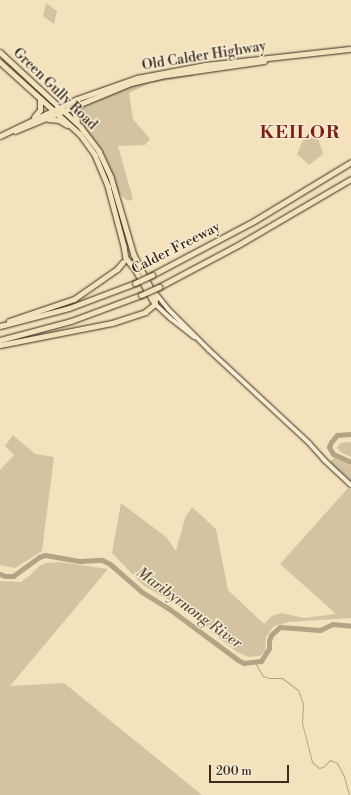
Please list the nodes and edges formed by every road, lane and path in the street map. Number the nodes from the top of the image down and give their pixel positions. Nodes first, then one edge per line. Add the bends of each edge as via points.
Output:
1 (350, 49) edge
2 (0, 52) edge
3 (0, 62) edge
4 (199, 68) junction
5 (114, 88) junction
6 (40, 98) junction
7 (59, 107) junction
8 (53, 110) junction
9 (63, 111) junction
10 (58, 114) junction
11 (43, 120) junction
12 (22, 124) junction
13 (85, 132) junction
14 (80, 134) junction
15 (1, 135) edge
16 (351, 162) edge
17 (351, 179) edge
18 (134, 255) junction
19 (124, 260) junction
20 (141, 270) junction
21 (155, 304) junction
22 (0, 325) edge
23 (0, 340) edge
24 (0, 345) edge
25 (209, 350) junction
26 (351, 484) edge

1 - 4 main road, Old Calder Highway
2 - 7 main road, Green Gully Road
3 - 6 main road, Green Gully Road
4 - 5 main road, Old Calder Highway
4 - 7 main road, Old Calder Highway via 128,80
5 - 9 main road, Old Calder Highway
5 - 13 main road via 75,109 74,117
6 - 8 main road, Green Gully Road
6 - 12 main road via 39,112
7 - 8 main road, Old Calder Highway
7 - 9 main road, Green Gully Road
8 - 10 main road, Green Gully Road
8 - 12 main road, Old Calder Highway
9 - 10 main road, Old Calder Highway
9 - 13 main road, Green Gully Road
10 - 11 main road, Old Calder Highway
10 - 14 main road, Green Gully Road
11 - 14 main road via 59,120
11 - 15 main road, Old Calder Highway
12 - 15 main road, Old Calder Highway
13 - 18 main road, Green Gully Road via 107,167
14 - 19 main road, Green Gully Road via 100,164 118,219
16 - 22 highway, Calder Freeway, bridge via 241,228 135,283 69,308
17 - 23 highway, Calder Freeway, bridge via 238,245 142,295 71,321
18 - 19 main road
18 - 20 main road, Green Gully Road
19 - 21 main road, Green Gully Road via 135,269
19 - 22 highway via 117,269 74,299
20 - 21 main road via 156,298
20 - 25 street, Green Gully Road via 157,296
21 - 24 highway via 145,312 112,323
21 - 25 street
25 - 26 street

